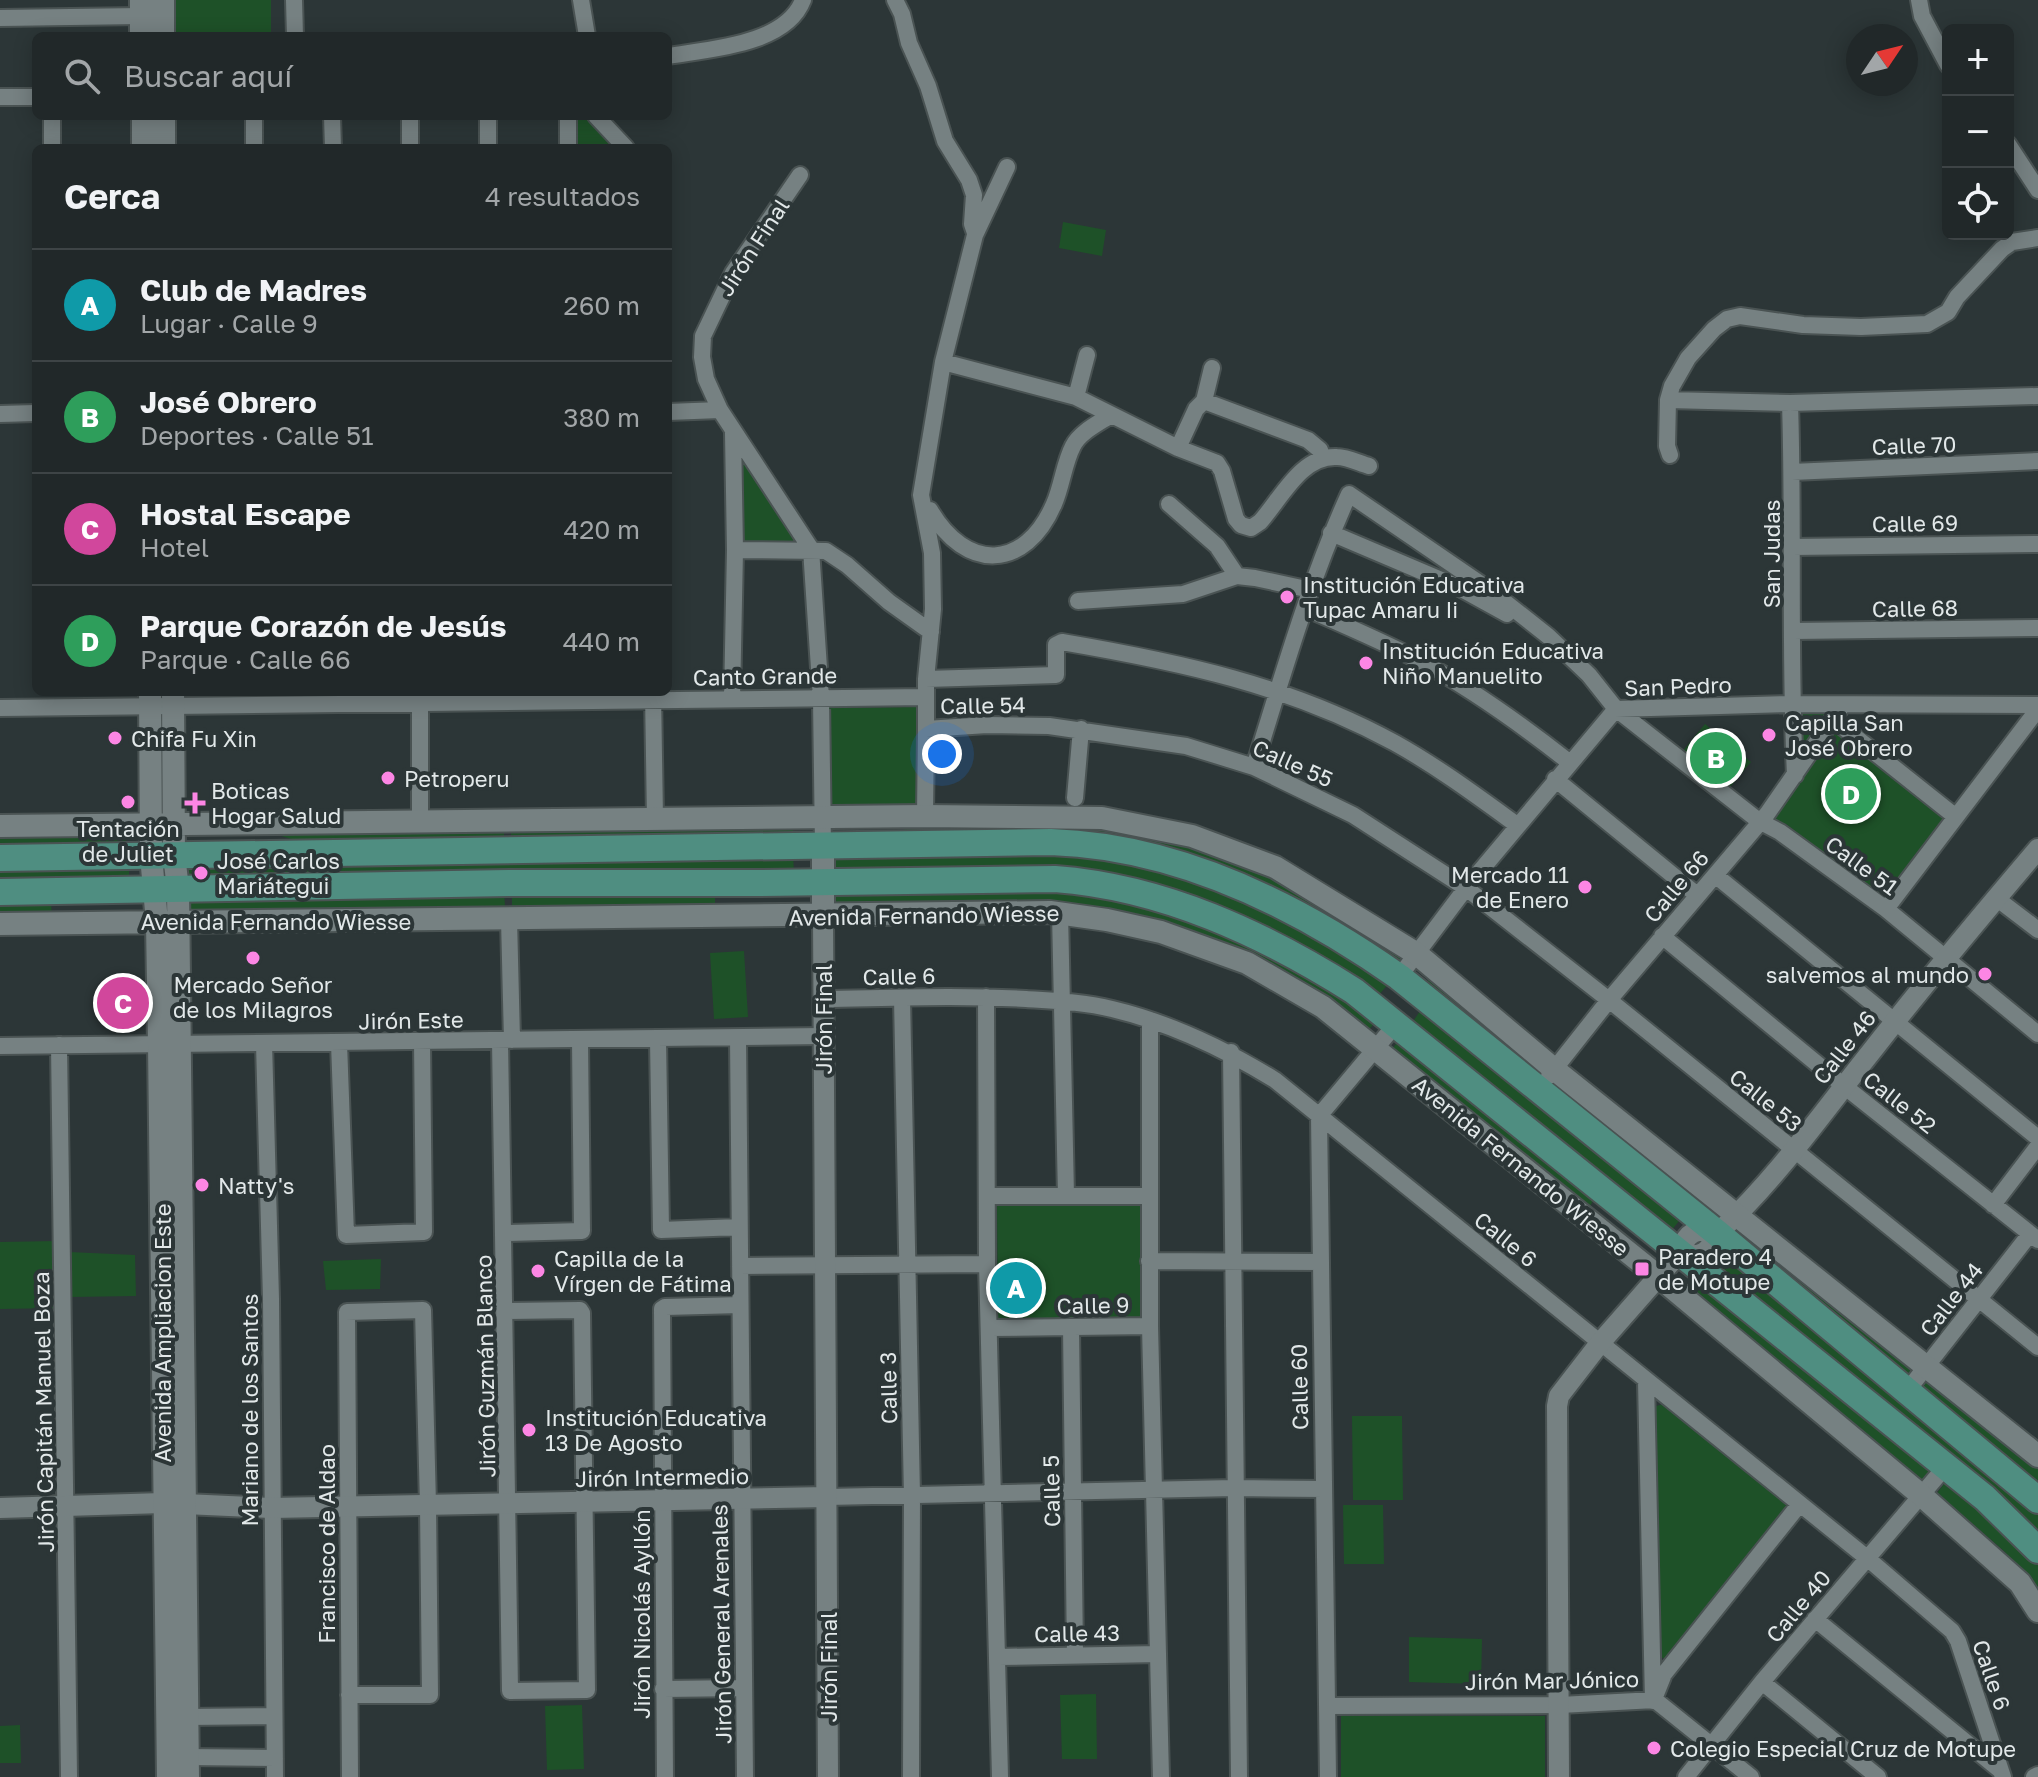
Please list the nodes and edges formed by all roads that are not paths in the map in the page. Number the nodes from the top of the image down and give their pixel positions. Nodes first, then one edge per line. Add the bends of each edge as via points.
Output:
1 (163, 0) edge
2 (294, 0) edge
3 (581, 0) edge
4 (803, 0) edge
5 (895, 0) edge
6 (1919, 0) edge
7 (141, 17) edge
8 (0, 18) edge
9 (163, 32) edge
10 (295, 32) edge
11 (586, 32) edge
12 (1942, 54) edge
13 (672, 55) edge
14 (0, 97) edge
15 (32, 97) edge
16 (52, 120) edge
17 (143, 120) edge
18 (164, 120) edge
19 (254, 120) edge
20 (332, 120) edge
21 (410, 120) edge
22 (488, 120) edge
23 (568, 120) edge
24 (600, 120) edge
25 (52, 144) edge
26 (143, 144) edge
27 (164, 144) edge
28 (254, 144) edge
29 (333, 144) edge
30 (410, 144) edge
31 (488, 144) edge
32 (568, 144) edge
33 (622, 144) edge
34 (2014, 153) edge
35 (1007, 167) dead end
36 (800, 175) dead end
37 (2038, 190) edge
38 (975, 235) junction
39 (2038, 238) edge
40 (1087, 355) dead end
41 (943, 362) junction
42 (1212, 368) dead end
43 (2038, 396) edge
44 (1076, 397) junction
45 (1668, 400) junction
46 (1204, 401) junction
47 (1790, 403) junction
48 (720, 410) junction
49 (672, 412) edge
50 (32, 413) edge
51 (0, 414) edge
52 (1111, 415) junction
53 (733, 433) junction
54 (1178, 448) junction
55 (1670, 455) dead end
56 (1322, 458) junction
57 (2038, 461) edge
58 (1369, 466) dead end
59 (1792, 472) junction
60 (921, 495) junction
61 (1169, 504) dead end
62 (1331, 533) junction
63 (2038, 544) edge
64 (1792, 547) junction
65 (811, 549) junction
66 (735, 550) junction
67 (1237, 576) junction
68 (1311, 590) junction
69 (1078, 601) dead end
70 (1305, 608) junction
71 (2038, 628) edge
72 (1793, 631) junction
73 (931, 632) junction
74 (1548, 636) junction
75 (926, 679) junction
76 (1278, 691) junction
77 (578, 696) edge
78 (654, 696) edge
79 (340, 697) edge
80 (420, 697) edge
81 (498, 697) edge
82 (926, 697) junction
83 (162, 698) edge
84 (262, 698) edge
85 (821, 698) junction
86 (59, 699) edge
87 (732, 699) junction
88 (1791, 704) junction
89 (2038, 707) edge
90 (0, 708) edge
91 (1616, 709) junction
92 (1838, 713) junction
93 (926, 729) junction
94 (1081, 729) junction
95 (1569, 762) junction
96 (1254, 767) junction
97 (1795, 775) junction
98 (1555, 779) junction
99 (1075, 798) dead end
100 (822, 816) junction
101 (925, 816) junction
102 (1956, 817) junction
103 (655, 819) junction
104 (1759, 821) junction
105 (420, 822) junction
106 (150, 823) junction
107 (174, 824) junction
108 (1517, 825) junction
109 (0, 826) edge
110 (823, 847) junction
111 (2038, 849) edge
112 (163, 855) junction
113 (0, 858) edge
114 (1715, 875) junction
115 (823, 881) junction
116 (166, 888) junction
117 (1466, 888) junction
118 (0, 892) edge
119 (1697, 895) junction
120 (1996, 898) junction
121 (1886, 909) junction
122 (1060, 912) junction
123 (823, 916) junction
124 (509, 919) junction
125 (168, 923) junction
126 (0, 924) edge
127 (2038, 930) edge
128 (1662, 936) junction
129 (1417, 954) junction
130 (1946, 958) junction
131 (1399, 977) junction
132 (986, 997) junction
133 (902, 998) junction
134 (823, 999) junction
135 (1609, 1000) junction
136 (1063, 1002) junction
137 (1150, 1020) junction
138 (1895, 1022) junction
139 (1396, 1024) junction
140 (2038, 1034) edge
141 (823, 1036) junction
142 (738, 1038) junction
143 (658, 1039) junction
144 (506, 1040) junction
145 (580, 1040) junction
146 (422, 1041) junction
147 (264, 1043) junction
148 (339, 1043) junction
149 (169, 1044) junction
150 (59, 1045) junction
151 (0, 1046) edge
152 (1376, 1048) junction
153 (1231, 1052) junction
154 (1546, 1079) junction
155 (1844, 1086) junction
156 (1319, 1116) junction
157 (2038, 1138) edge
158 (2038, 1146) edge
159 (1792, 1150) junction
160 (988, 1196) junction
161 (1066, 1196) junction
162 (1149, 1196) junction
163 (1993, 1205) junction
164 (1738, 1215) junction
165 (739, 1227) junction
166 (505, 1233) junction
167 (1717, 1233) junction
168 (2034, 1237) edge
169 (1679, 1253) junction
170 (1149, 1261) junction
171 (1231, 1261) junction
172 (1321, 1262) junction
173 (987, 1264) junction
174 (908, 1265) junction
175 (740, 1266) junction
176 (825, 1266) junction
177 (1659, 1277) junction
178 (1977, 1300) junction
179 (740, 1305) junction
180 (506, 1311) junction
181 (1150, 1326) junction
182 (1071, 1327) junction
183 (990, 1328) junction
184 (1600, 1343) junction
185 (2038, 1347) edge
186 (1927, 1366) junction
187 (1646, 1381) junction
188 (1907, 1391) junction
189 (2038, 1456) edge
190 (1946, 1466) junction
191 (1234, 1488) junction
192 (1324, 1489) junction
193 (1155, 1491) junction
194 (1074, 1492) junction
195 (995, 1495) junction
196 (1921, 1495) junction
197 (912, 1496) junction
198 (827, 1497) junction
199 (742, 1499) junction
200 (2038, 1500) edge
201 (663, 1501) junction
202 (174, 1503) junction
203 (508, 1503) junction
204 (584, 1503) junction
205 (428, 1505) junction
206 (1799, 1505) junction
207 (348, 1506) junction
208 (67, 1507) junction
209 (0, 1508) edge
210 (272, 1508) junction
211 (2038, 1550) edge
212 (1867, 1558) junction
213 (2038, 1611) edge
214 (1815, 1619) junction
215 (1158, 1654) junction
216 (1075, 1655) junction
217 (998, 1657) junction
218 (1762, 1682) junction
219 (744, 1688) junction
220 (663, 1689) junction
221 (349, 1695) junction
222 (1654, 1700) junction
223 (1560, 1705) junction
224 (1327, 1706) junction
225 (274, 1716) junction
226 (187, 1717) junction
227 (1712, 1745) junction
228 (275, 1758) junction
229 (187, 1767) edge
230 (2002, 1774) edge
231 (69, 1777) edge
232 (168, 1777) edge
233 (275, 1777) edge
234 (350, 1777) edge
235 (665, 1777) edge
236 (745, 1777) edge
237 (828, 1777) edge
238 (911, 1777) edge
239 (1000, 1777) edge
240 (1161, 1777) edge
241 (1239, 1777) edge
242 (1328, 1777) edge
243 (1559, 1777) edge
244 (1686, 1777) edge
245 (1751, 1777) edge
246 (1878, 1777) edge

1 - 9 main road
2 - 10 street
3 - 11 street
4 - 13 street via 774,33
5 - 38 street via 945,141 969,180
6 - 12 street
7 - 8 street
14 - 15 street
16 - 25 street
17 - 26 main road
18 - 27 main road
19 - 28 street
20 - 29 street
21 - 30 street
22 - 31 street
23 - 32 street
24 - 33 street
34 - 37 street
35 - 38 street
36 - 48 street, Jirón Final via 733,273 703,336 706,379
38 - 41 street
39 - 45 street via 2002,249 1948,312 1927,324 1861,327 1727,319 1688,358
40 - 44 street
41 - 44 street
41 - 60 street
42 - 46 street
43 - 47 street
44 - 52 street
45 - 47 street
45 - 55 street
46 - 54 street
46 - 56 street via 1308,440
47 - 59 street, San Judas
48 - 49 street
48 - 53 street, Jirón Final
50 - 51 street
52 - 54 street
52 - 60 street via 1073,445 1041,528 1005,555 982,556 954,541
53 - 65 street, Jirón Final
53 - 66 street
54 - 56 street via 1217,463 1236,519 1251,528 1306,467
56 - 58 street via 1339,456
57 - 59 street, Calle 70
59 - 64 street, San Judas
60 - 73 street via 932,553
61 - 67 street via 1217,546
62 - 68 street
62 - 74 street via 1458,587
62 - 74 street via 1349,494
63 - 64 street, Calle 69
64 - 72 street, San Judas
65 - 66 street
65 - 73 street via 826,551 847,565
65 - 85 street, Jirón Final
66 - 87 street
67 - 68 street
67 - 69 street via 1183,594
68 - 70 street
70 - 76 street
70 - 95 street via 1459,684
71 - 72 street, Calle 68
72 - 88 street, San Judas
73 - 75 street
74 - 91 street, Calle 51
75 - 76 street via 1056,675 1059,643 1172,661
75 - 82 street
76 - 96 street
76 - 108 street via 1392,741
77 - 78 street, Canto Grande
77 - 81 street, Canto Grande
78 - 87 street, Canto Grande
78 - 103 street
79 - 80 street, Canto Grande
79 - 84 street, Canto Grande
80 - 81 street, Canto Grande
80 - 105 street
82 - 85 street, Canto Grande
82 - 93 street
83 - 84 street, Canto Grande
83 - 86 street, Canto Grande
83 - 106 main road
83 - 107 main road
85 - 87 street, Canto Grande
85 - 100 street, Jirón Final
86 - 90 street, Canto Grande
88 - 91 street, San Pedro
88 - 92 street, San Pedro
88 - 97 street, San Judas
89 - 92 street, San Pedro
89 - 102 street
91 - 95 street, San Pedro
91 - 104 street, Calle 51
92 - 97 street, Calle 66
92 - 102 street
93 - 94 street, Calle 54
93 - 101 street, Calle 54
94 - 96 street, Calle 55 via 1186,746
94 - 99 street
95 - 98 street, San Pedro
96 - 117 street, Calle 55 via 1353,815
97 - 104 street, Calle 66
98 - 108 street, San Pedro
98 - 119 street
100 - 101 main road
100 - 103 main road
100 - 110 street, Jirón Final
101 - 129 main road via 1102,818 1192,836 1275,867
102 - 121 street
103 - 105 main road
104 - 114 street, Calle 66
104 - 121 street, Calle 51
105 - 107 main road
106 - 107 main road
106 - 109 main road
106 - 112 main road
107 - 112 main road
108 - 117 street, San Pedro
110 - 112 main road
110 - 115 main road, Jirón Final
110 - 131 main road via 1051,842 1118,848 1269,898 1335,933
111 - 120 street, Calle 46
112 - 113 main road
112 - 116 main road, Avenida Ampliacion Este
114 - 119 street, Calle 66
114 - 138 street
115 - 116 main road, Avenida Fernando Wiesse
115 - 123 main road, Jirón Final
115 - 139 main road, Avenida Fernando Wiesse via 1055,879 1117,889 1239,927 1300,957
116 - 118 main road, Avenida Fernando Wiesse
116 - 125 main road, Avenida Ampliacion Este
117 - 129 street, San Pedro
117 - 135 street, Calle 53
119 - 128 street, Calle 66
120 - 127 street
120 - 130 street, Calle 46
121 - 130 street, Calle 51
122 - 123 main road, Avenida Fernando Wiesse
122 - 136 street
122 - 152 main road, Avenida Fernando Wiesse via 1161,932 1247,963 1323,1007
123 - 124 main road, Avenida Fernando Wiesse
123 - 134 street, Jirón Final
124 - 125 main road, Avenida Fernando Wiesse
124 - 144 street, Jirón Guzmán Blanco
125 - 126 main road, Avenida Fernando Wiesse
125 - 149 main road, Avenida Ampliacion Este
128 - 135 street, Calle 66
128 - 155 street, Calle 52
129 - 131 street, San Pedro
129 - 154 main road
130 - 138 street, Calle 46
130 - 140 street, Calle 51
131 - 154 main road
132 - 133 street, Calle 6
132 - 136 street, Calle 6
132 - 160 street
133 - 134 street, Calle 6
133 - 174 street, Calle 3
134 - 141 street, Jirón Final
135 - 154 street, Calle 66
135 - 159 street, Calle 53
136 - 137 street, Calle 6
136 - 161 street
137 - 153 street, Calle 6
137 - 162 street
138 - 155 street, Calle 46
138 - 157 street
139 - 152 street
139 - 169 main road, Avenida Fernando Wiesse
141 - 142 street, Jirón Este
141 - 176 street, Jirón Final
142 - 143 street, Jirón Este
142 - 165 street, Jirón General Arenales
143 - 145 street, Jirón Este
143 - 165 street via 661,1230
144 - 145 street, Jirón Este
144 - 146 street, Jirón Este
144 - 166 street, Jirón Guzmán Blanco
145 - 166 street via 581,1231
146 - 148 street, Jirón Este
146 - 148 street via 424,1232 346,1235
147 - 148 street, Jirón Este
147 - 149 street, Jirón Este
147 - 210 street, Mariano de los Santos
149 - 150 street, Jirón Este
149 - 202 main road, Avenida Ampliacion Este
150 - 151 street, Jirón Este
150 - 208 street, Jirón Capitán Manuel Boza
152 - 156 street
152 - 177 main road, Avenida Fernando Wiesse
153 - 156 street, Calle 6
153 - 171 street
154 - 164 main road
154 - 167 main road
155 - 159 street, Calle 46
155 - 163 street, Calle 52
156 - 172 street, Calle 60
156 - 184 street, Calle 6
158 - 163 street
159 - 164 street, Calle 46
159 - 178 street, Calle 53
160 - 161 street
160 - 173 street
161 - 162 street
162 - 170 street
163 - 168 street, Calle 52
164 - 167 street, Calle 46
164 - 186 main road
165 - 175 street, Jirón General Arenales
166 - 180 street, Jirón Guzmán Blanco
167 - 169 street, Calle 46 via 1694,1232
167 - 188 main road
168 - 178 street, Calle 44
169 - 177 street
169 - 190 main road, Avenida Fernando Wiesse
170 - 171 street
170 - 181 street
171 - 172 street
171 - 191 street
172 - 192 street, Calle 60
173 - 174 street
173 - 183 street
174 - 176 street
174 - 197 street, Calle 3
175 - 176 street
175 - 179 street, Jirón General Arenales
176 - 198 street, Jirón Final
177 - 184 street
177 - 196 main road, Avenida Fernando Wiesse
178 - 185 street, Calle 53
178 - 186 street, Calle 44
179 - 199 street, Jirón General Arenales
179 - 201 street, Jirón Nicolás Ayllón via 663,1308
180 - 203 street, Jirón Guzmán Blanco
180 - 204 street via 581,1311
181 - 182 street, Calle 9
181 - 193 street
182 - 183 street, Calle 9
182 - 194 street, Calle 5
183 - 195 street
184 - 187 street, Calle 6
184 - 223 street via 1564,1386 1557,1406
186 - 188 street, Calle 44
186 - 189 main road
187 - 206 street, Calle 6
187 - 222 street
188 - 200 main road
190 - 196 street, Calle 40
190 - 211 main road, Avenida Fernando Wiesse
191 - 192 street, Jirón Intermedio
191 - 193 street, Jirón Intermedio
191 - 241 street
192 - 224 street, Calle 60
193 - 194 street, Jirón Intermedio
193 - 215 street
194 - 195 street, Jirón Intermedio
194 - 216 street, Calle 5
195 - 197 street, Jirón Intermedio
195 - 217 street
196 - 212 street, Calle 40
196 - 213 main road, Avenida Fernando Wiesse via 2020,1583
197 - 198 street, Jirón Intermedio
197 - 238 street, Calle 3
198 - 199 street, Jirón Intermedio
198 - 237 street, Jirón Final
199 - 201 street, Jirón Intermedio
199 - 219 street, Jirón General Arenales
201 - 204 street, Jirón Intermedio
201 - 220 street, Jirón Nicolás Ayllón
202 - 208 street, Jirón Intermedio
202 - 210 street, Jirón Intermedio
202 - 226 main road, Avenida Ampliacion Este
202 - 232 main road, Avenida Ampliacion Este
203 - 204 street, Jirón Intermedio
203 - 204 street, Jirón Guzmán Blanco via 510,1691 587,1690
203 - 205 street, Jirón Intermedio
205 - 207 street, Jirón Intermedio
205 - 207 street, Francisco de Aldao via 423,1310 347,1312
205 - 221 street via 430,1695
206 - 212 street, Calle 6
206 - 222 street via 1664,1674
207 - 210 street, Jirón Intermedio
207 - 221 street, Francisco de Aldao
208 - 209 street, Jirón Intermedio
208 - 231 street, Jirón Capitán Manuel Boza
210 - 225 street, Mariano de los Santos
212 - 214 street, Calle 40
212 - 230 street, Calle 6 via 1952,1631
214 - 218 street, Calle 40
214 - 230 street
215 - 216 street, Calle 43
215 - 240 street
216 - 217 street, Calle 43
217 - 239 street
218 - 227 street, Calle 40
218 - 246 street
219 - 220 street
219 - 236 street, Jirón General Arenales
220 - 235 street, Jirón Nicolás Ayllón
221 - 234 street, Francisco de Aldao
222 - 223 street, Jirón Mar Jónico
222 - 227 street, Jirón Mar Jónico
223 - 224 street, Jirón Mar Jónico
223 - 243 street
224 - 242 street, Calle 60
225 - 226 street
225 - 228 street, Mariano de los Santos
226 - 229 main road, Avenida Ampliacion Este
227 - 244 street, Calle 40
227 - 245 street, Jirón Mar Jónico
228 - 229 street
228 - 233 street, Mariano de los Santos

